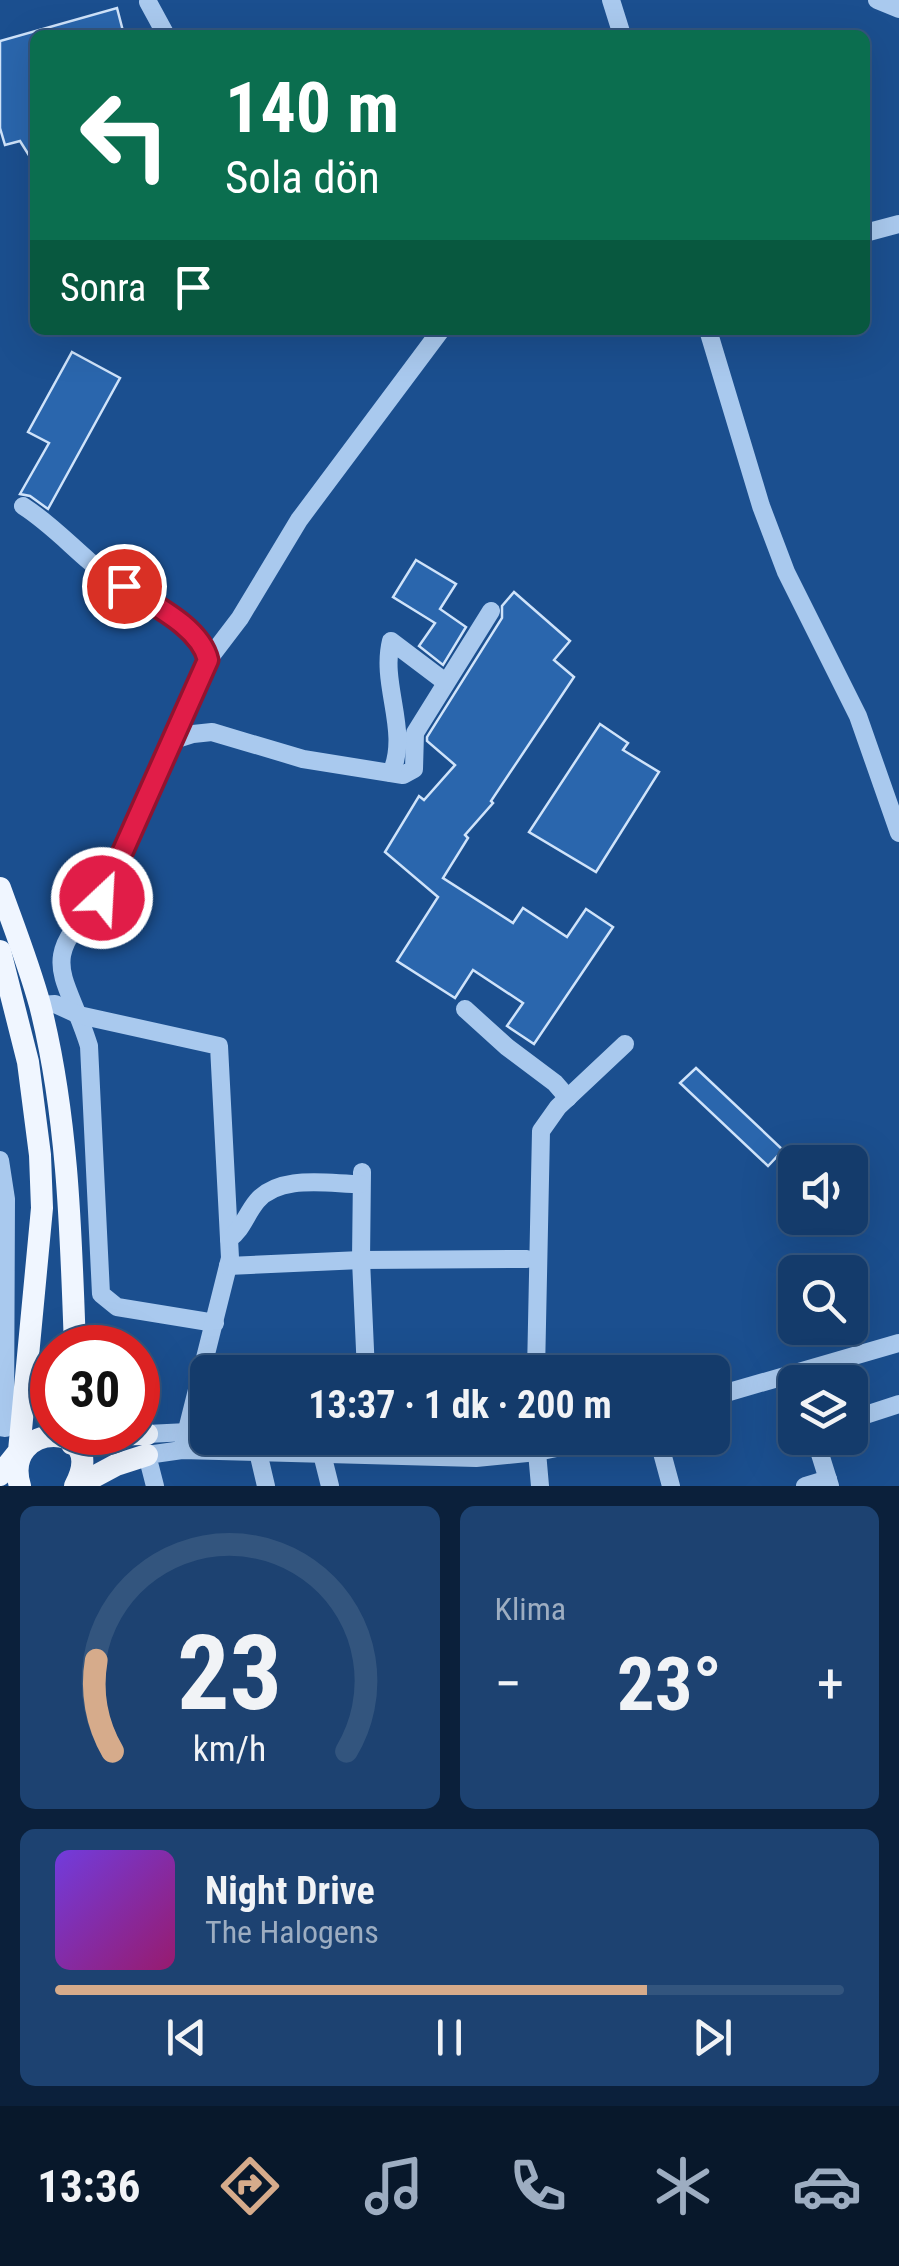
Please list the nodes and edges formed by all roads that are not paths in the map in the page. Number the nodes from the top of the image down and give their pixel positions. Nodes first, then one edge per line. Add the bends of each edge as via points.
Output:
1 (612, 0) edge
2 (877, 0) edge
3 (148, 2) edge
4 (899, 9) edge
5 (163, 30) edge
6 (621, 30) edge
7 (899, 224) edge
8 (870, 233) edge
9 (436, 335) edge
10 (710, 335) edge
11 (23, 506) dead end
12 (491, 611) dead end
13 (208, 660) junction
14 (444, 681) junction
15 (171, 741) junction
16 (391, 773) junction
17 (899, 833) edge
18 (0, 888) edge
19 (0, 951) edge
20 (40, 1005) junction
21 (465, 1009) dead end
22 (79, 1015) junction
23 (625, 1044) dead end
24 (568, 1098) junction
25 (0, 1160) edge
26 (3, 1199) edge
27 (229, 1239) junction
28 (361, 1260) junction
29 (527, 1260) dead end
30 (228, 1266) junction
31 (214, 1324) junction
32 (74, 1325) edge
33 (899, 1344) edge
34 (365, 1355) edge
35 (536, 1355) edge
36 (837, 1365) edge
37 (778, 1382) edge
38 (730, 1392) edge
39 (899, 1404) edge
40 (868, 1414) edge
41 (0, 1427) edge
42 (187, 1430) junction
43 (190, 1430) edge
44 (160, 1436) edge
45 (30, 1441) edge
46 (160, 1444) edge
47 (182, 1450) junction
48 (190, 1450) edge
49 (19, 1451) junction
50 (78, 1455) edge
51 (121, 1455) edge
52 (148, 1455) edge
53 (259, 1455) edge
54 (322, 1455) edge
55 (360, 1455) edge
56 (506, 1455) edge
57 (537, 1455) edge
58 (663, 1455) edge
59 (820, 1455) edge
60 (0, 1475) edge
61 (829, 1482) edge
62 (76, 1485) edge
63 (20, 1486) edge
64 (155, 1486) edge
65 (266, 1486) edge
66 (330, 1486) edge
67 (540, 1486) edge
68 (671, 1486) edge
69 (805, 1486) edge

1 - 6 street
2 - 4 street
3 - 5 street
7 - 8 street
9 - 13 street via 299,520
10 - 17 street via 786,572 858,716
11 - 13 street via 189,630
12 - 14 street
13 - 15 street
14 - 16 street via 414,733 414,769
14 - 16 street via 391,641 386,658 400,744
15 - 16 street via 212,732 303,759
15 - 22 street via 102,898 74,924 61,951 64,984
18 - 20 main road
19 - 49 main road via 28,1062 40,1155 42,1208
20 - 22 street
20 - 32 main road via 64,1141
21 - 24 street
22 - 27 street via 218,1046
22 - 31 street via 94,1104 101,1294 117,1307
23 - 24 street
24 - 35 street via 541,1132
25 - 26 street
26 - 41 street via 7,1392
27 - 28 street via 268,1190 362,1178
27 - 30 street
28 - 29 street
28 - 30 street
28 - 34 street
30 - 31 street
31 - 42 street
33 - 36 street
37 - 38 street
39 - 40 street
42 - 43 street
42 - 44 street
42 - 47 street
45 - 49 main road
46 - 47 street
47 - 48 street
49 - 60 main road
49 - 63 main road via 14,1470
50 - 62 main road
51 - 62 main road
52 - 64 street
53 - 65 street
54 - 66 street
55 - 56 street
57 - 67 street
58 - 68 street
59 - 61 street
61 - 69 street

